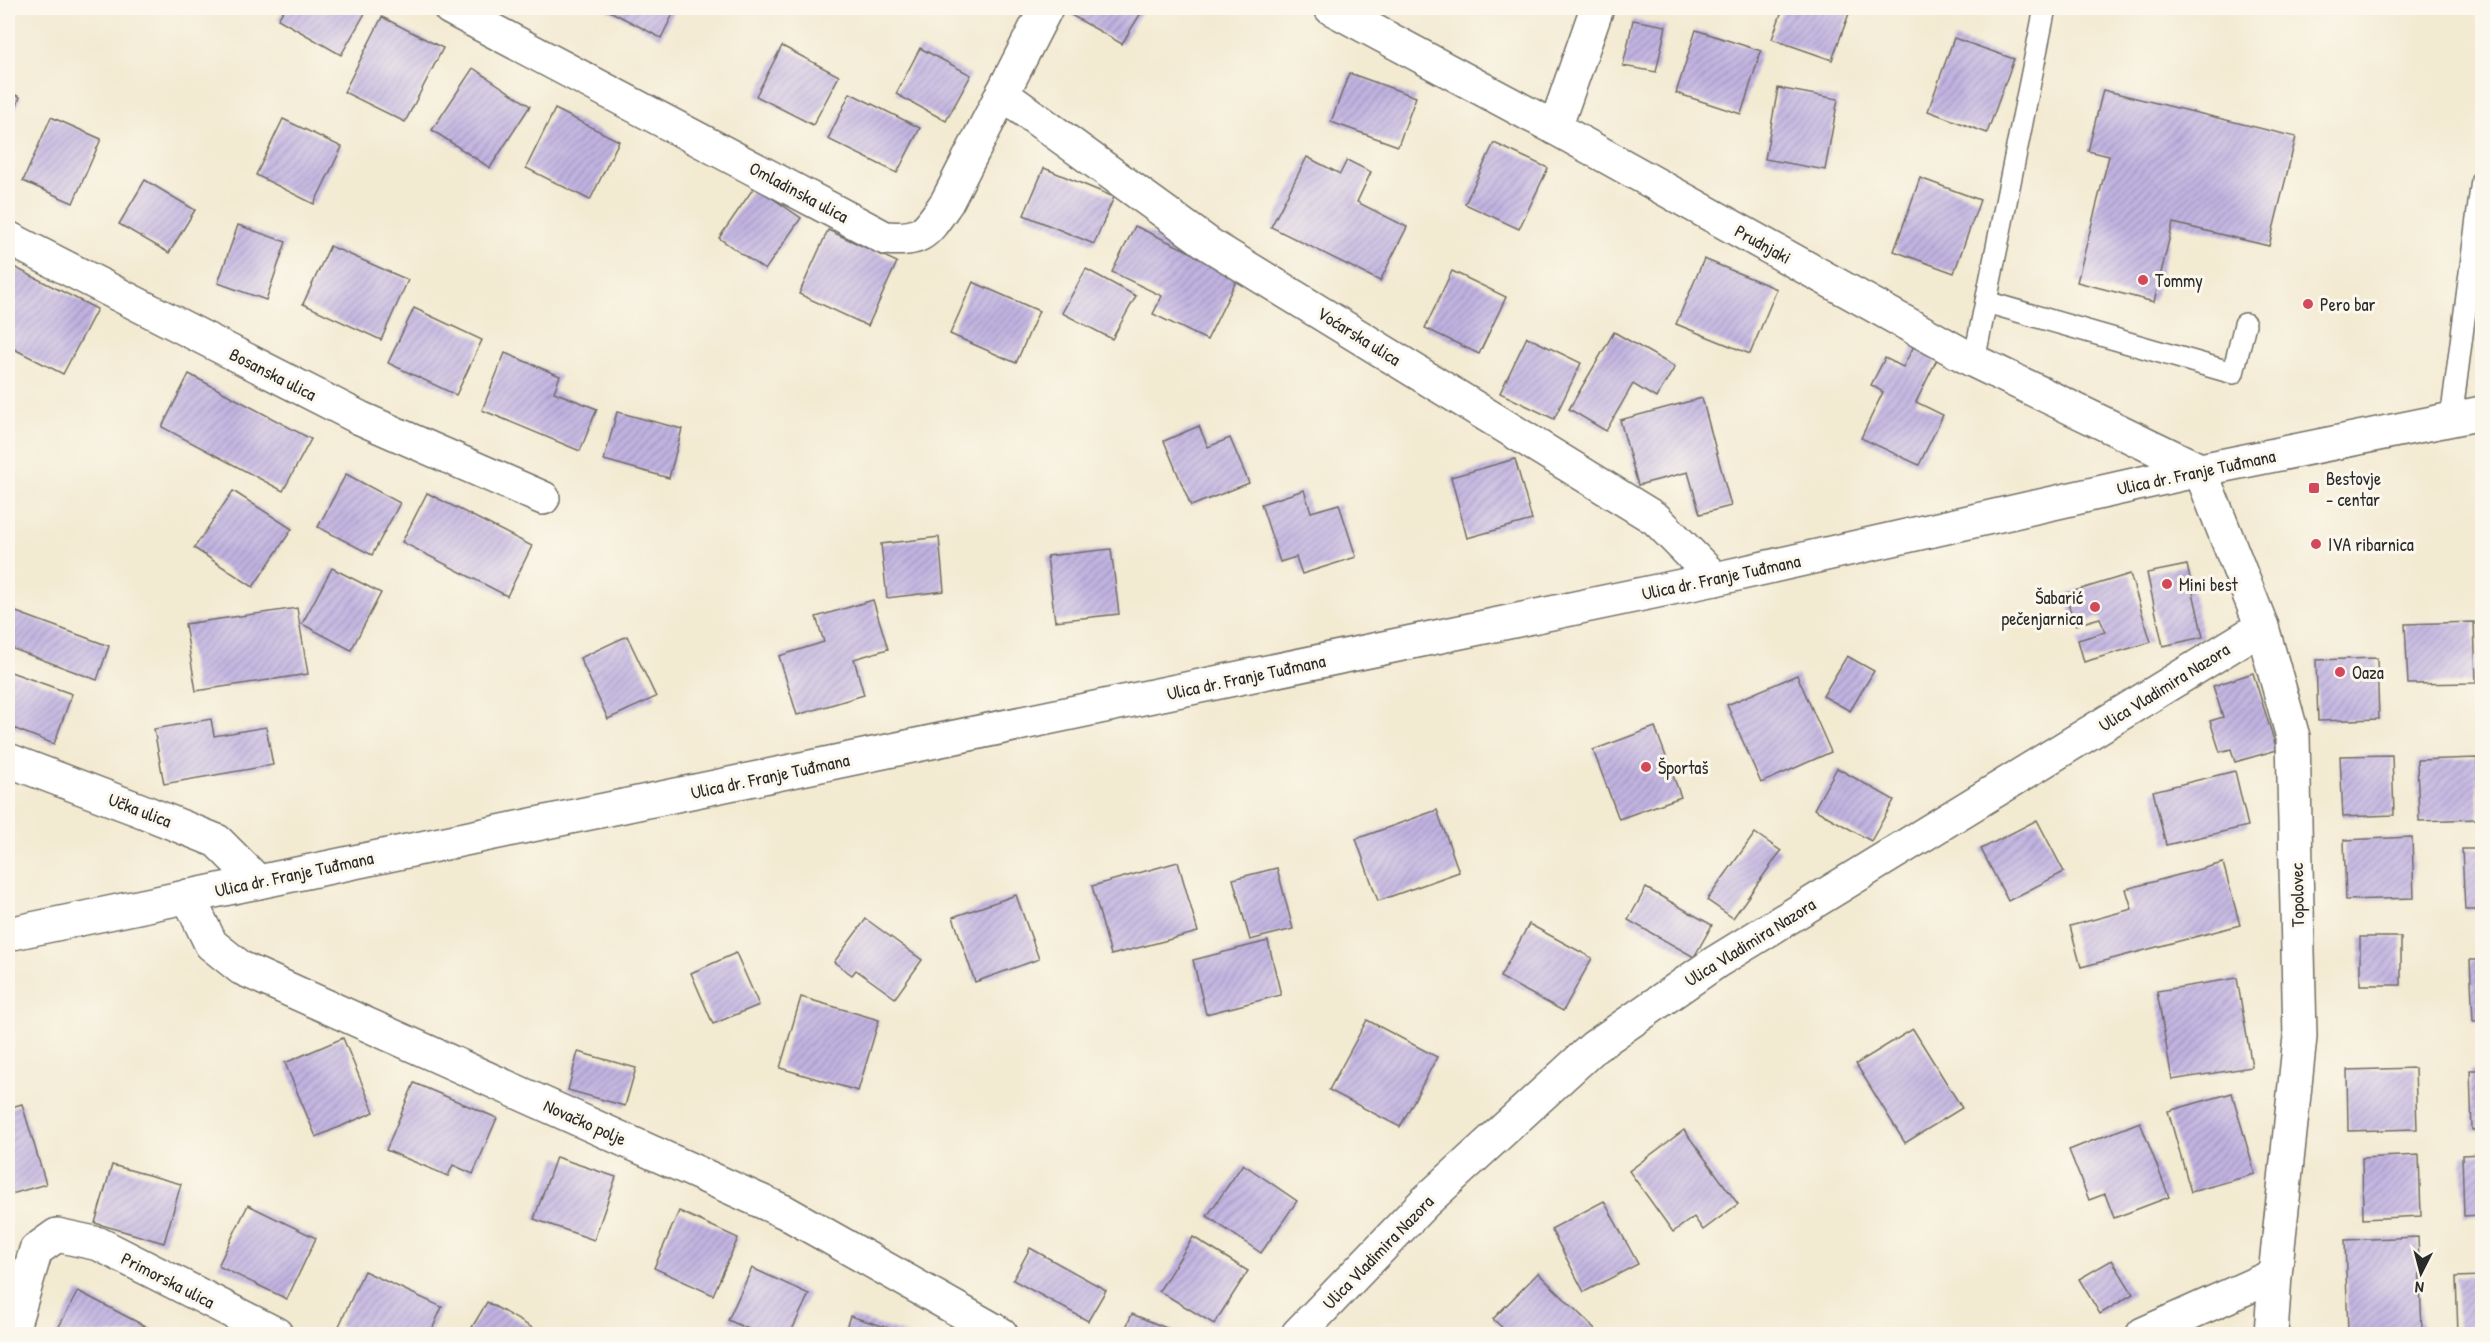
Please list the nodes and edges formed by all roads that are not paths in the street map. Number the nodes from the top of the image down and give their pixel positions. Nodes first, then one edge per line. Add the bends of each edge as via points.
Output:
1 (450, 8) edge
2 (1046, 8) edge
3 (1331, 8) edge
4 (1597, 8) edge
5 (2045, 8) edge
6 (1002, 94) junction
7 (1555, 128) junction
8 (2482, 180) edge
9 (8, 238) edge
10 (1986, 302) junction
11 (2245, 324) dead end
12 (1974, 361) junction
13 (2467, 416) edge
14 (2200, 470) junction
15 (543, 498) dead end
16 (1714, 579) junction
17 (2262, 627) junction
18 (8, 760) edge
19 (258, 882) junction
20 (188, 896) junction
21 (8, 934) edge
22 (2275, 1275) junction
23 (11, 1335) edge
24 (276, 1335) edge
25 (1001, 1335) edge
26 (1298, 1335) edge
27 (2143, 1335) edge
28 (2271, 1335) edge

1 - 6 street, Omladinska ulica via 885,238 908,240 927,231 947,202
2 - 6 street, Omladinska ulica
3 - 7 street, Prudnjaki
4 - 7 street
5 - 10 lane
6 - 16 street, Voćarska ulica via 1210,245 1656,519
7 - 12 street, Prudnjaki
8 - 13 lane
9 - 15 street, Bosanska ulica via 360,418
10 - 11 lane via 2233,373
10 - 12 lane
12 - 14 street, Prudnjaki
13 - 14 street, Ulica dr. Franje Tuđmana
14 - 16 street, Ulica dr. Franje Tuđmana
14 - 17 street, Topolovec
16 - 19 street, Ulica dr. Franje Tuđmana
17 - 22 street, Topolovec via 2294,737 2300,1025
17 - 26 street, Ulica Vladimira Nazora via 1716,962 1594,1047 1425,1202
18 - 19 street, Učka ulica via 217,841
19 - 20 street, Ulica dr. Franje Tuđmana
20 - 21 street, Ulica dr. Franje Tuđmana
20 - 25 street, Novačko polje via 211,944 241,968 785,1212
22 - 27 street
22 - 28 street, Topolovec
23 - 24 street, Primorska ulica via 36,1250 57,1235 99,1245

